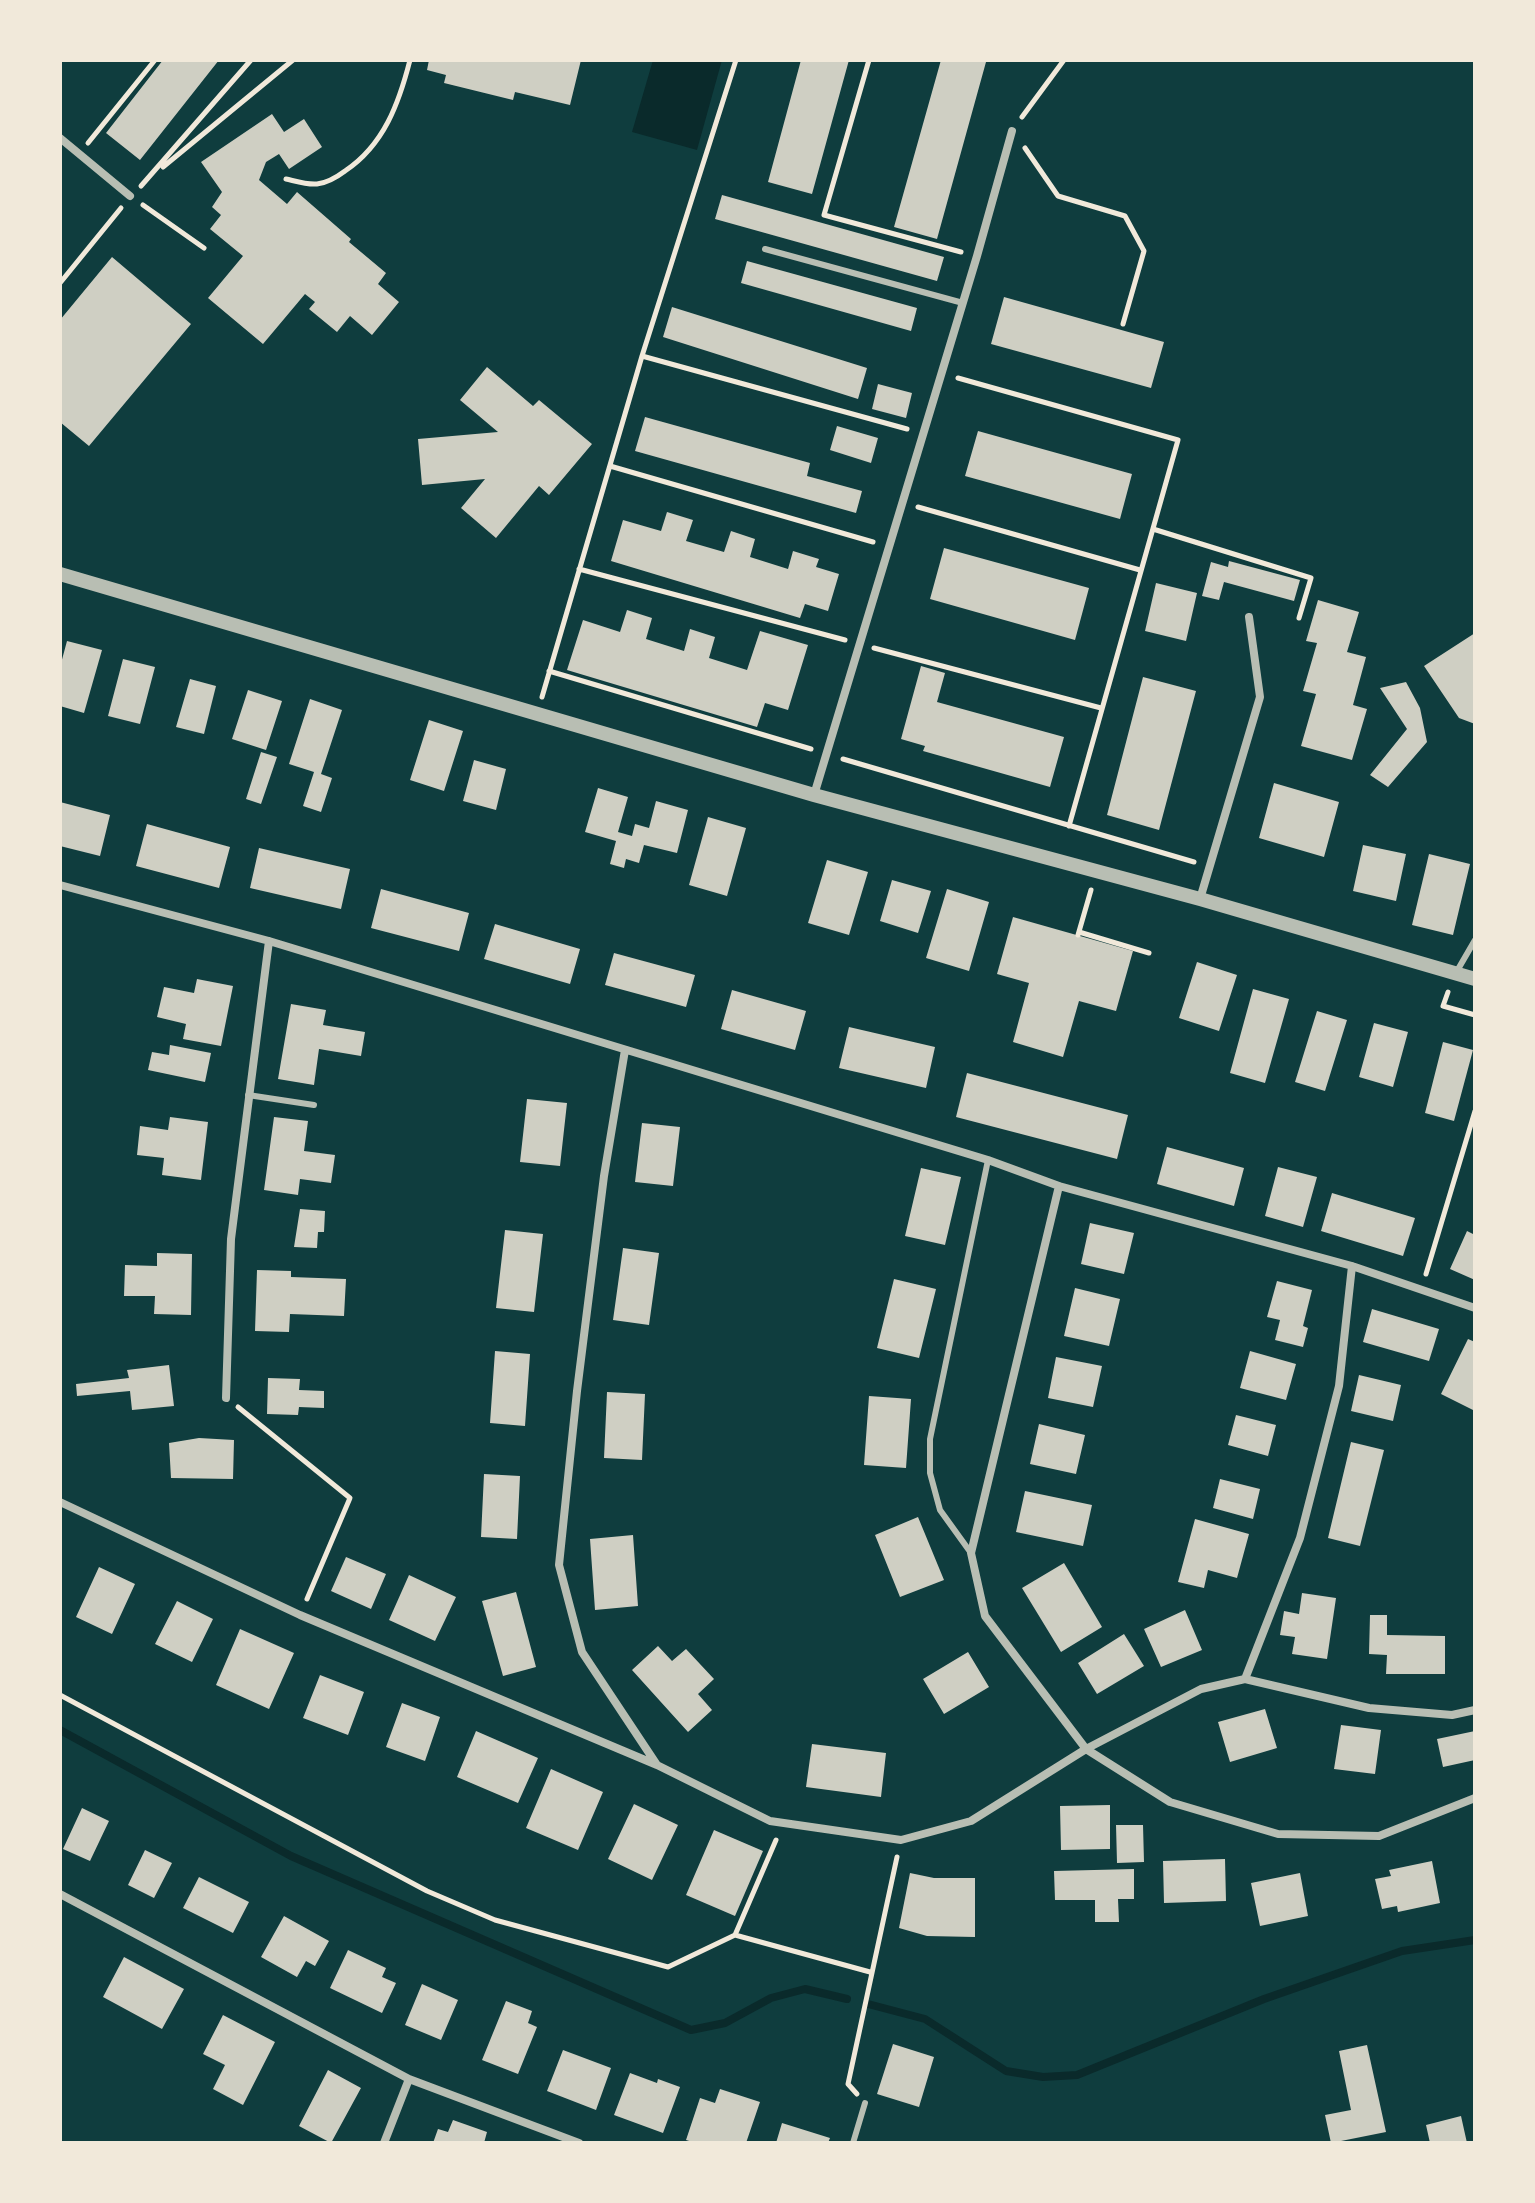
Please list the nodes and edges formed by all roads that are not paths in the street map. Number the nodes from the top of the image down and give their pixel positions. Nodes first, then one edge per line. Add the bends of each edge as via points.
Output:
1 (1012, 131) road end
2 (60, 138) edge
3 (130, 196) road end
4 (765, 249) dead end
5 (963, 303) junction
6 (60, 574) edge
7 (1249, 617) dead end
8 (814, 795) junction
9 (60, 885) edge
10 (1200, 899) junction
11 (1475, 940) edge
12 (269, 941) junction
13 (1456, 973) junction
14 (1475, 979) edge
15 (625, 1050) junction
16 (248, 1095) junction
17 (314, 1105) dead end
18 (988, 1160) junction
19 (1059, 1186) junction
20 (1352, 1266) junction
21 (1475, 1308) edge
22 (226, 1398) road end
23 (60, 1502) edge
24 (971, 1553) junction
25 (1245, 1679) junction
26 (1475, 1710) edge
27 (1086, 1749) junction
28 (657, 1765) junction
29 (1475, 1798) edge
30 (60, 1894) edge
31 (409, 2079) junction
32 (865, 2103) road end
33 (384, 2143) edge
34 (579, 2143) edge
35 (853, 2143) edge

1 - 5 street
2 - 3 street
4 - 5 lane
5 - 8 street
6 - 8 street
7 - 10 street via 1260,697
8 - 10 street
9 - 12 street
10 - 13 street
11 - 13 lane
12 - 15 street
12 - 16 street
13 - 14 street
15 - 18 street
15 - 28 street via 604,1176 559,1565 582,1652
16 - 17 lane
16 - 22 street via 231,1239
18 - 19 street
18 - 24 lane via 930,1439 930,1473 940,1510
19 - 20 street
19 - 24 street
20 - 21 street
20 - 25 street via 1339,1386 1300,1538
23 - 28 street via 300,1615
24 - 27 street via 985,1616
25 - 26 street via 1369,1708 1452,1715
25 - 27 street via 1201,1689
27 - 28 street via 971,1821 901,1840 770,1821
27 - 29 street via 1170,1802 1278,1834 1379,1836
30 - 31 street
31 - 33 street
31 - 34 street
32 - 35 lane

